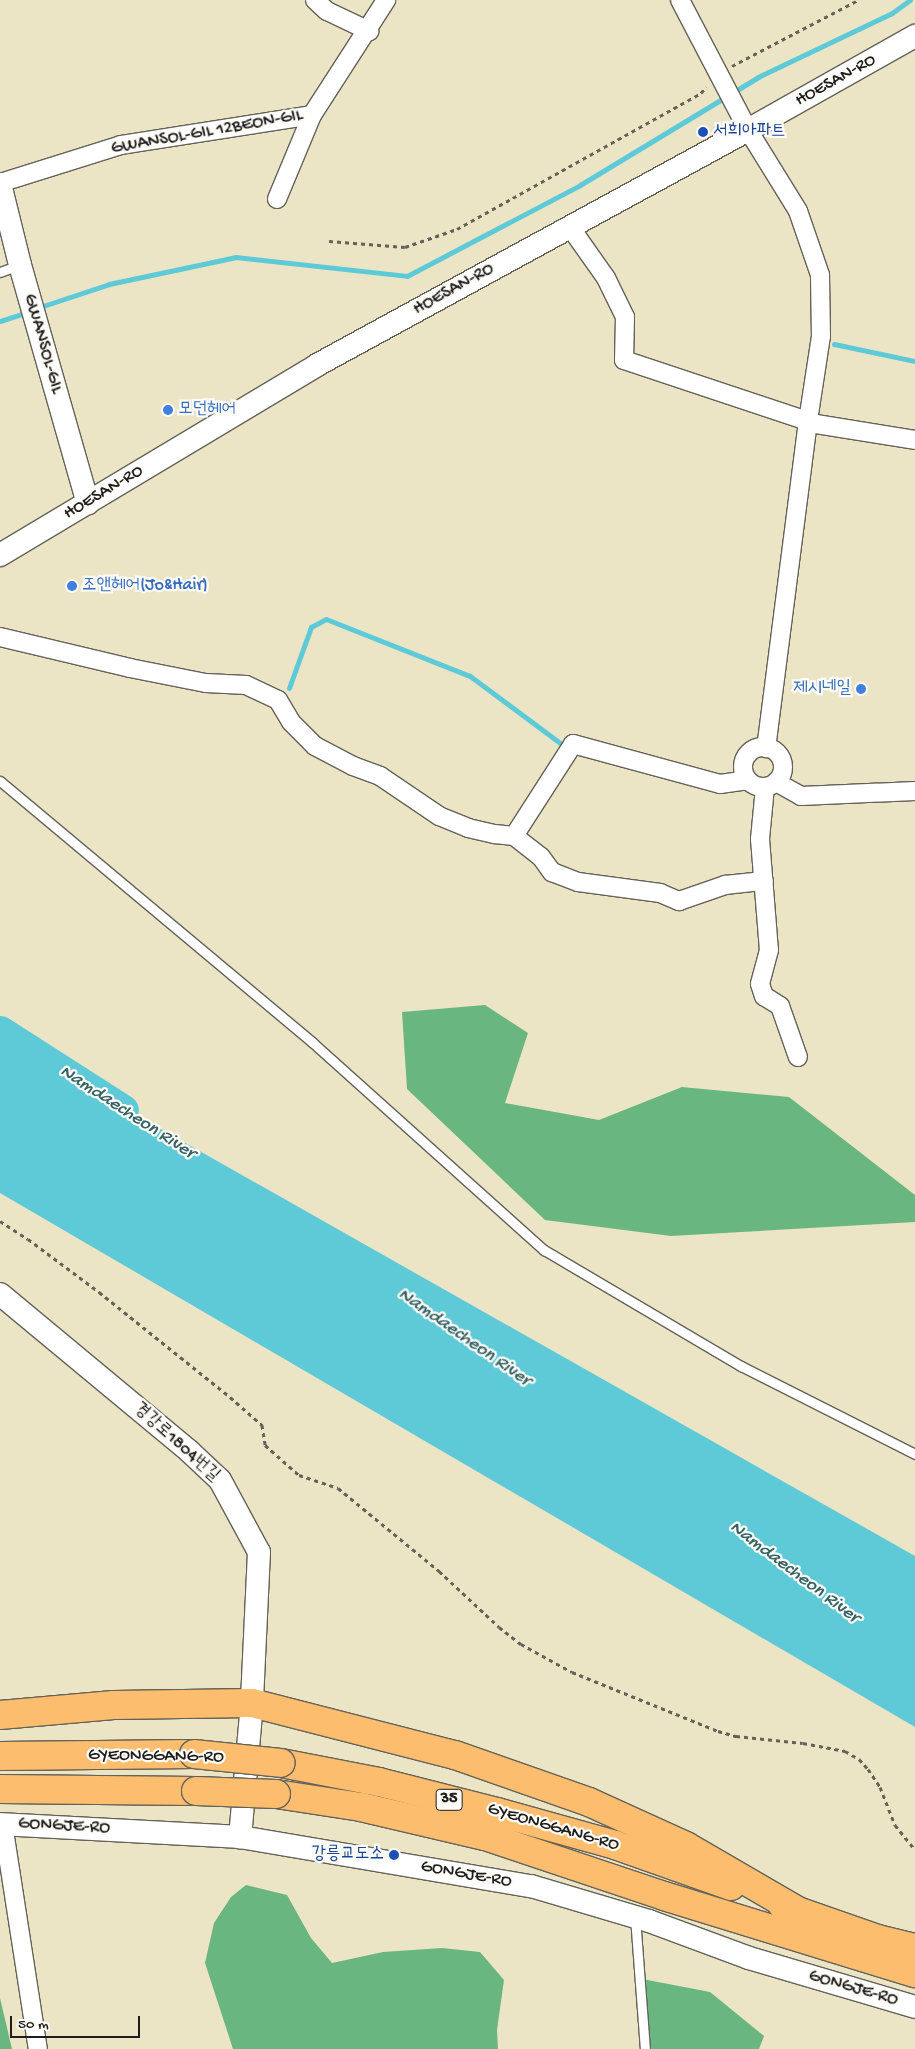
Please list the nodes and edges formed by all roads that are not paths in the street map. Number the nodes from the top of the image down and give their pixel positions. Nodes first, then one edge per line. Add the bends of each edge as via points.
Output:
1 (315, 0) edge
2 (386, 0) edge
3 (680, 0) edge
4 (369, 31) junction
5 (910, 44) edge
6 (312, 115) junction
7 (748, 130) junction
8 (0, 183) edge
9 (277, 199) dead end
10 (570, 227) junction
11 (10, 268) edge
12 (808, 422) junction
13 (915, 440) edge
14 (88, 503) junction
15 (0, 555) edge
16 (0, 637) edge
17 (766, 748) junction
18 (747, 780) junction
19 (0, 781) edge
20 (771, 784) junction
21 (915, 791) edge
22 (514, 836) junction
23 (764, 881) junction
24 (798, 1057) dead end
25 (0, 1294) edge
26 (915, 1454) edge
27 (252, 1703) junction
28 (0, 1715) edge
29 (0, 1756) edge
30 (0, 1789) edge
31 (1, 1824) edge
32 (240, 1837) junction
33 (800, 1912) junction
34 (635, 1916) junction
35 (915, 1948) edge
36 (915, 1973) edge
37 (915, 2007) edge
38 (38, 2049) edge
39 (644, 2049) edge

1 - 4 street via 327,11
2 - 4 street, GWANSOL-GIL 12BEON-GIL
3 - 7 street
4 - 6 street, GWANSOL-GIL 12BEON-GIL
5 - 7 street, HOESAN-RO
6 - 8 street, GWANSOL-GIL 12BEON-GIL via 121,145
6 - 9 street
7 - 10 street, HOESAN-RO
7 - 12 street via 798,211 820,275 821,336
8 - 11 street, GWANSOL-GIL
10 - 12 street via 606,278 625,317 624,360
10 - 14 street, HOESAN-RO via 317,365
11 - 14 street, GWANSOL-GIL via 29,298
12 - 13 street
12 - 17 street
14 - 15 street, HOESAN-RO
16 - 22 street via 130,668 206,682 246,685 278,700 290,722 315,746 380,776 439,816 468,828
17 - 18 street via 752,750 744,760
17 - 20 street via 780,758 782,771
18 - 20 street via 758,787
18 - 22 street via 720,784 573,744
19 - 26 lane via 312,1042 544,1250 741,1366
20 - 21 street via 801,796
20 - 23 street via 760,839
22 - 23 street via 541,857 552,872 578,882 660,893 679,902 725,885
23 - 24 street via 769,950 760,984 764,996 780,1006
25 - 27 street, 경강로1804번길 via 220,1480 259,1552
27 - 28 highway via 114,1705
27 - 32 street, 경강로1804번길
27 - 33 highway via 455,1756 589,1802 686,1846
29 - 33 highway, GYEONGGANG-RO / 35, bridge via 194,1754 281,1763 379,1782 615,1845
30 - 36 highway, GYEONGGANG-RO, bridge via 276,1794 361,1807 484,1836 664,1896
31 - 32 street, GONGJE-RO
31 - 38 street
32 - 34 street, GONGJE-RO via 531,1886
33 - 35 highway, GYEONGGANG-RO / 35
34 - 37 street, GONGJE-RO via 749,1958
34 - 39 lane

